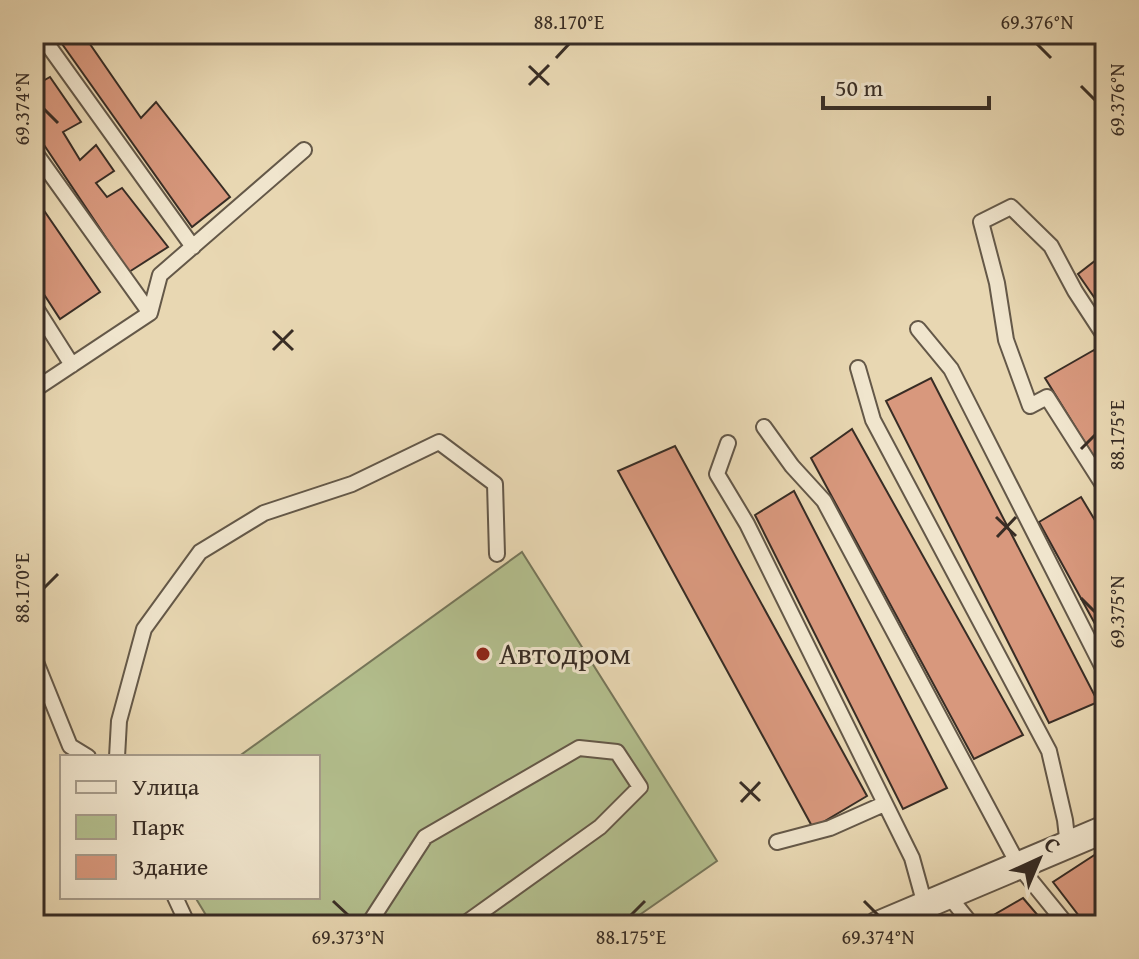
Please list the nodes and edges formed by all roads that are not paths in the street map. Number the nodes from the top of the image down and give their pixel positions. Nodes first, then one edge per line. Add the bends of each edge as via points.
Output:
1 (40, 34) edge
2 (304, 150) dead end
3 (34, 151) edge
4 (193, 247) junction
5 (34, 305) edge
6 (150, 313) junction
7 (918, 329) dead end
8 (1105, 337) edge
9 (72, 365) junction
10 (858, 368) dead end
11 (34, 389) edge
12 (764, 427) dead end
13 (728, 443) dead end
14 (1105, 488) edge
15 (497, 554) dead end
16 (34, 657) edge
17 (1105, 672) edge
18 (85, 755) edge
19 (117, 755) edge
20 (884, 804) junction
21 (1105, 829) edge
22 (777, 842) dead end
23 (1068, 846) junction
24 (1019, 866) junction
25 (176, 899) edge
26 (937, 900) junction
27 (188, 925) edge
28 (368, 925) edge
29 (463, 925) edge
30 (878, 925) edge
31 (972, 925) edge
32 (1067, 925) edge

1 - 4 lane
2 - 4 lane
3 - 6 lane
4 - 6 lane via 160,275
5 - 9 lane
6 - 9 lane
7 - 17 lane via 951,369
8 - 14 lane via 1051,246 1011,207 981,222 1006,340 1030,406 1047,397
9 - 11 lane
10 - 23 lane via 873,420 1049,751
12 - 24 lane via 824,501
13 - 20 lane via 717,474 747,524
15 - 19 lane via 495,484 439,442 352,484 264,513 200,552 144,629 119,721
16 - 18 lane via 70,746
20 - 22 lane via 830,828
20 - 26 lane
21 - 23 street
23 - 24 street
24 - 26 street
24 - 32 lane
25 - 27 lane
26 - 30 street
26 - 31 lane
28 - 29 lane via 425,837 579,748 617,752 640,787 600,827

